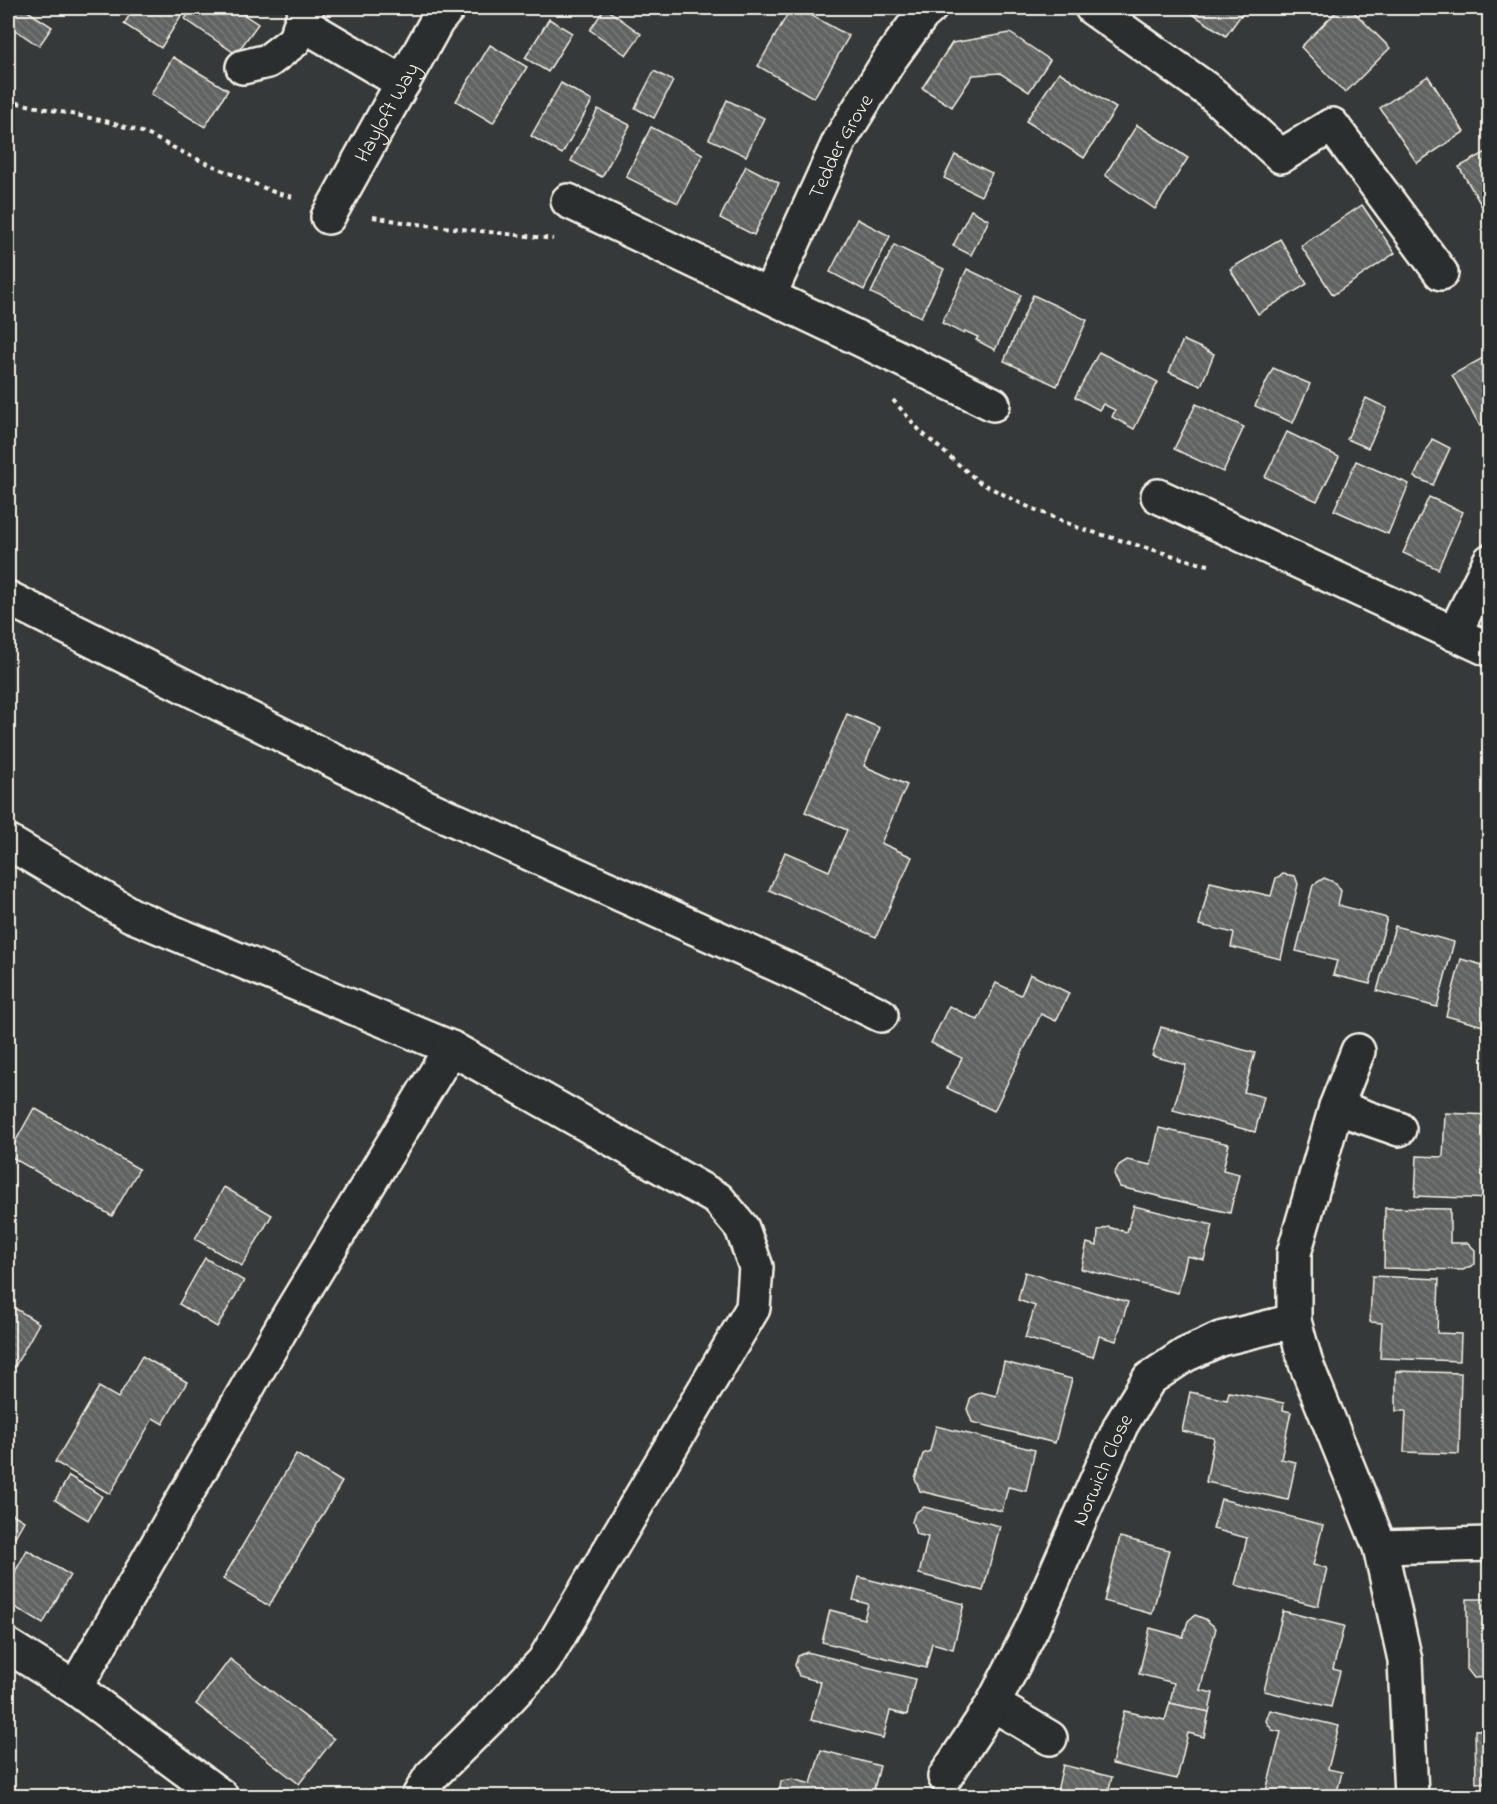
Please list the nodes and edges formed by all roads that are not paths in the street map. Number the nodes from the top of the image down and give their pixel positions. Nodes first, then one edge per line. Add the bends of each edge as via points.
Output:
1 (448, 8) edge
2 (930, 8) edge
3 (1092, 8) edge
4 (304, 15) edge
5 (243, 67) dead end
6 (403, 83) junction
7 (568, 201) dead end
8 (331, 212) road end
9 (1441, 273) dead end
10 (769, 296) junction
11 (993, 404) dead end
12 (1158, 496) dead end
13 (1490, 561) edge
14 (8, 598) edge
15 (1454, 634) junction
16 (1490, 650) edge
17 (8, 842) edge
18 (881, 1015) dead end
19 (451, 1048) junction
20 (1358, 1051) dead end
21 (1336, 1107) junction
22 (1399, 1129) dead end
23 (1294, 1321) junction
24 (1490, 1544) edge
25 (1380, 1547) junction
26 (8, 1646) edge
27 (75, 1688) junction
28 (993, 1704) junction
29 (1050, 1738) dead end
30 (945, 1776) dead end
31 (221, 1797) edge
32 (419, 1797) edge
33 (1412, 1797) edge

1 - 6 street, Hayloft Way
2 - 10 street, Tedder Grove via 890,59 840,140
3 - 9 street via 1209,91 1281,156 1332,125
4 - 5 street via 294,41 268,61
4 - 6 street
6 - 8 street, Hayloft Way
7 - 10 street
10 - 11 street
12 - 15 street
13 - 15 street
14 - 18 street via 422,805
15 - 16 street
17 - 19 street via 131,915
19 - 27 street via 279,1332
19 - 32 street via 718,1199 742,1228 756,1267 753,1308 544,1660 431,1776
20 - 21 street
21 - 22 street
21 - 23 street via 1294,1253
23 - 25 street via 1306,1364
23 - 28 street, Norwich Close via 1220,1339 1185,1355 1149,1379 1121,1425 1032,1628
24 - 25 street
25 - 33 street via 1405,1660
26 - 27 street
27 - 31 street
28 - 29 street
28 - 30 street, Norwich Close

